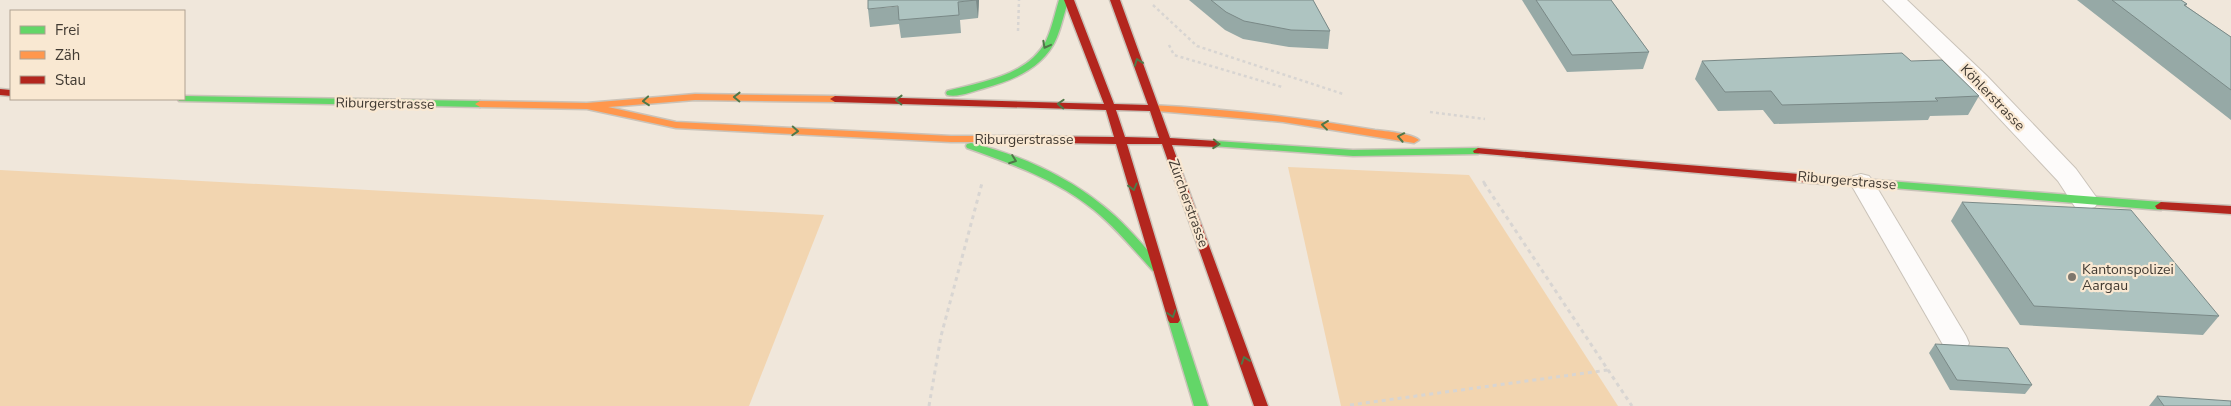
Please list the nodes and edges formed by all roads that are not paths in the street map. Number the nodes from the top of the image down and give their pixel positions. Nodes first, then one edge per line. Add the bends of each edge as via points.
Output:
1 (1064, 0) edge
2 (1069, 0) edge
3 (1115, 0) edge
4 (1894, 0) edge
5 (185, 99) edge
6 (923, 100) junction
7 (587, 106) junction
8 (1110, 106) junction
9 (1154, 108) junction
10 (951, 139) junction
11 (1121, 140) junction
12 (1167, 141) junction
13 (1462, 150) junction
14 (1861, 181) junction
15 (2085, 201) junction
16 (2231, 210) edge
17 (1157, 268) junction
18 (1956, 343) dead end
19 (1202, 406) edge
20 (1261, 406) edge

1 -> 6 main road, Riburgerstrasse via 1047,46 1034,62 1009,76
2 - 8 main road
9 -> 3 main road, Zürcherstrasse
4 - 15 street, Köhlerstrasse via 1978,80 2067,175
5 - 7 main road, Riburgerstrasse
6 -> 7 main road, Riburgerstrasse via 694,97
8 -> 6 main road, Riburgerstrasse
7 -> 10 main road, Riburgerstrasse via 676,125
8 - 9 main road, Riburgerstrasse
8 - 11 main road
9 - 12 main road, Zürcherstrasse
13 -> 9 main road, Riburgerstrasse via 1353,128 1212,111
10 - 11 main road, Riburgerstrasse
10 -> 17 main road via 1056,178 1098,207
11 - 12 main road, Riburgerstrasse
11 -> 17 main road
12 -> 13 main road, Riburgerstrasse via 1352,153
20 -> 12 main road, Zürcherstrasse
13 - 14 main road, Riburgerstrasse
14 - 15 main road, Riburgerstrasse
14 - 18 lane
15 - 16 main road, Riburgerstrasse
17 -> 19 main road

